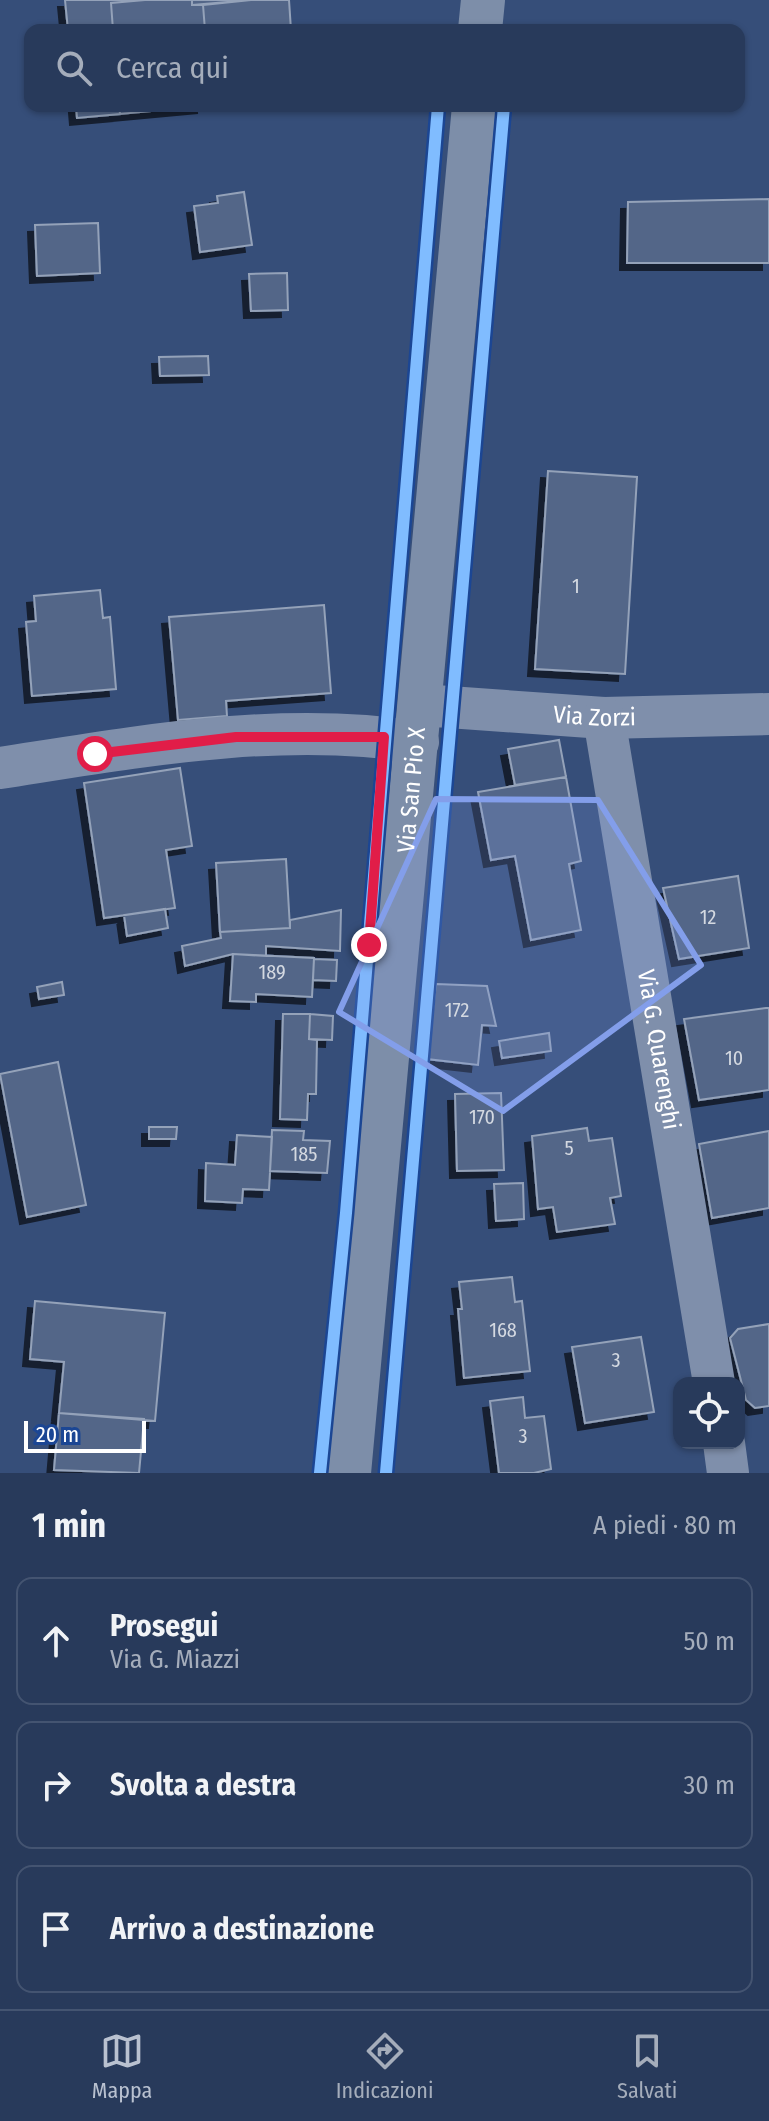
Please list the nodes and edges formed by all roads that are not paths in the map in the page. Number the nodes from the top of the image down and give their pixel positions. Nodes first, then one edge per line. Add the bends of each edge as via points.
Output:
1 (483, 0) edge
2 (481, 24) edge
3 (473, 112) edge
4 (769, 714) edge
5 (604, 718) junction
6 (420, 724) junction
7 (12, 766) edge
8 (713, 1377) edge
9 (725, 1449) edge
10 (349, 1473) edge
11 (728, 1473) edge

1 - 2 main road
3 - 6 main road, Via San Pio X
4 - 5 street, Via Zorzi
5 - 6 street, Via Zorzi
5 - 8 street, Via G. Quarenghi
6 - 7 street, Via Zorzi via 384,737 236,737
6 - 10 main road, Via San Pio X
9 - 11 street

